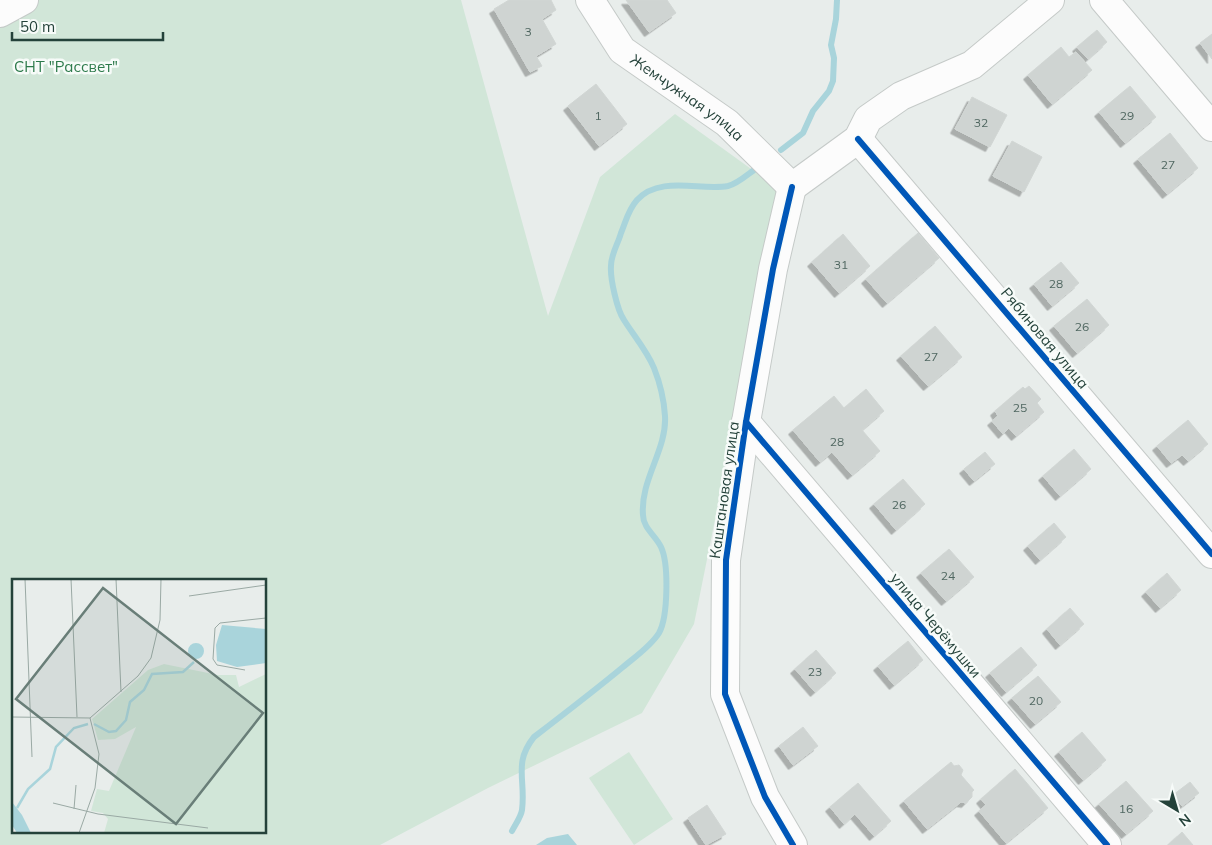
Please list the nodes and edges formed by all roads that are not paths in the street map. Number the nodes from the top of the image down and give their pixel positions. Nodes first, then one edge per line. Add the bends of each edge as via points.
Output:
1 (24, 0) edge
2 (590, 0) edge
3 (1050, 0) edge
4 (1104, 0) edge
5 (0, 13) edge
6 (1212, 127) edge
7 (858, 139) junction
8 (792, 187) junction
9 (746, 422) junction
10 (1212, 554) edge
11 (793, 845) edge
12 (1106, 845) edge

1 - 5 street
2 - 8 street, Жемчужная улица via 622,50 728,123
3 - 7 street via 972,65 901,96 868,119
4 - 6 street
7 - 8 street
7 - 10 street, Рябиновая улица
8 - 9 street, Каштановая улица via 772,269
9 - 11 street, Каштановая улица via 726,560 725,694 765,797
9 - 12 street, улица Черёмушки

